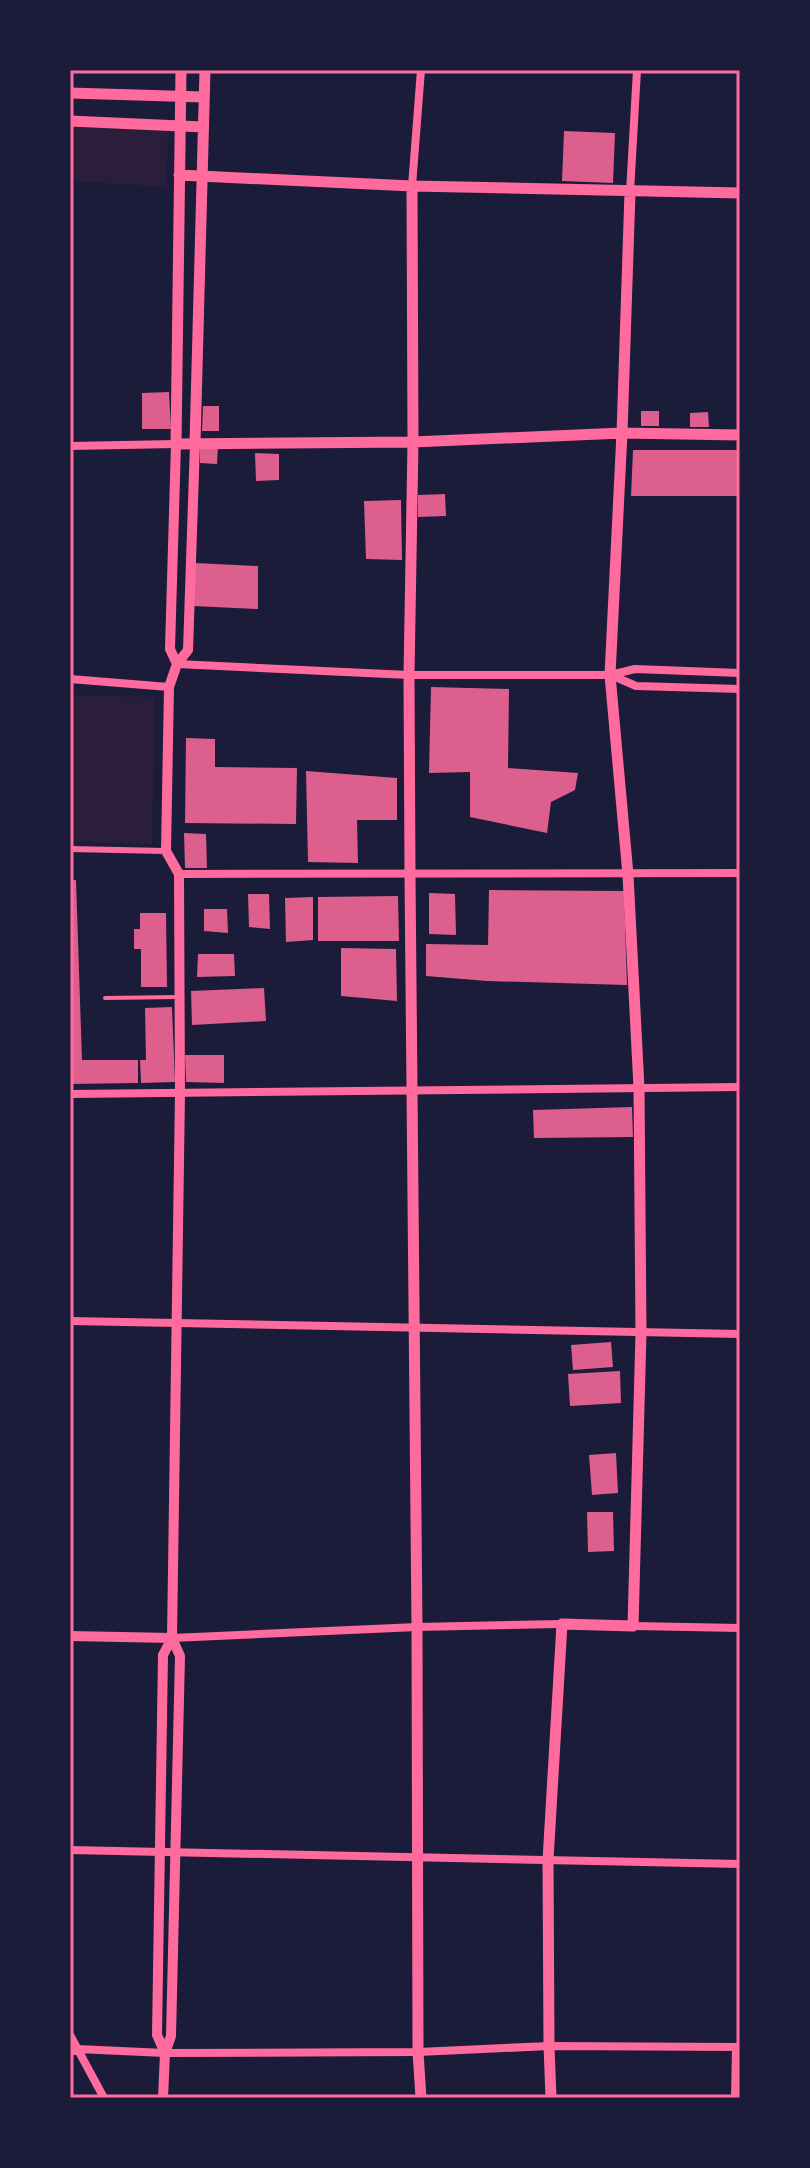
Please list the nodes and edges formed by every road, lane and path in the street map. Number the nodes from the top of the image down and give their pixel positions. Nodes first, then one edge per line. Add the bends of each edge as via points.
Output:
1 (181, 70) edge
2 (205, 70) edge
3 (421, 70) edge
4 (637, 70) edge
5 (70, 93) edge
6 (180, 97) junction
7 (203, 97) junction
8 (70, 121) edge
9 (180, 126) junction
10 (203, 127) junction
11 (179, 175) junction
12 (203, 176) junction
13 (412, 186) junction
14 (630, 192) junction
15 (740, 193) edge
16 (622, 433) junction
17 (739, 434) edge
18 (413, 442) junction
19 (195, 443) junction
20 (176, 444) junction
21 (70, 446) edge
22 (177, 664) junction
23 (704, 671) junction
24 (740, 673) edge
25 (409, 675) junction
26 (610, 675) junction
27 (70, 679) edge
28 (169, 687) junction
29 (704, 688) junction
30 (740, 689) edge
31 (70, 849) edge
32 (166, 851) junction
33 (740, 873) edge
34 (179, 874) junction
35 (410, 875) junction
36 (628, 875) junction
37 (180, 997) junction
38 (105, 998) dead end
39 (740, 1087) edge
40 (639, 1088) junction
41 (410, 1091) junction
42 (180, 1093) junction
43 (70, 1094) edge
44 (70, 1321) edge
45 (177, 1323) junction
46 (415, 1328) junction
47 (641, 1333) junction
48 (740, 1334) edge
49 (562, 1624) junction
50 (633, 1626) junction
51 (417, 1627) junction
52 (740, 1628) edge
53 (70, 1636) edge
54 (172, 1638) junction
55 (70, 1850) edge
56 (160, 1852) junction
57 (176, 1852) junction
58 (418, 1858) junction
59 (548, 1860) junction
60 (740, 1864) edge
61 (70, 2035) edge
62 (549, 2046) junction
63 (738, 2047) edge
64 (74, 2050) edge
65 (418, 2052) junction
66 (165, 2053) junction
67 (104, 2098) edge
68 (163, 2098) edge
69 (421, 2098) edge
70 (551, 2098) edge
71 (735, 2098) edge

1 - 6 main road
2 - 7 main road
3 - 13 street
4 - 14 street
5 - 6 main road
6 - 7 main road
6 - 9 main road
7 - 10 main road
8 - 9 main road
9 - 10 main road
9 - 11 main road
10 - 12 main road
11 - 12 main road
11 - 20 main road
12 - 13 main road
12 - 19 main road
13 - 14 main road
13 - 18 main road
14 - 15 main road
14 - 16 main road
16 - 17 main road
16 - 18 main road
16 - 26 main road
18 - 19 main road
18 - 25 main road
19 - 20 main road
19 - 22 street via 188,650
20 - 21 street
20 - 22 street via 170,649
22 - 25 street
22 - 28 street
23 - 24 street
23 - 26 street via 635,669
23 - 29 street
25 - 26 street
25 - 35 main road
26 - 29 street via 636,686
26 - 36 main road
27 - 28 street
28 - 32 street
29 - 30 street
31 - 32 street
32 - 34 street
33 - 36 street
34 - 35 street
34 - 37 street
35 - 36 street
35 - 41 main road
36 - 40 main road
37 - 38 lane
37 - 42 street
39 - 40 street
40 - 41 street
40 - 47 main road
41 - 42 street
41 - 46 main road
42 - 43 street
42 - 45 street
44 - 45 street
45 - 46 street
45 - 54 street
46 - 47 street
46 - 51 main road
47 - 48 street
47 - 50 main road
49 - 50 main road
49 - 51 street
49 - 59 main road
50 - 52 street
51 - 54 street
51 - 58 main road
53 - 54 street
54 - 56 street via 163,1655
54 - 57 street via 180,1656
55 - 56 street
56 - 57 street
56 - 66 street via 157,2035
57 - 58 street
57 - 66 street via 171,2036
58 - 59 street
58 - 65 main road
59 - 60 street
59 - 62 main road
61 - 64 street
62 - 63 street
62 - 65 street
62 - 70 main road
63 - 71 street
64 - 66 street
64 - 67 street
65 - 66 street
65 - 69 main road
66 - 68 street

